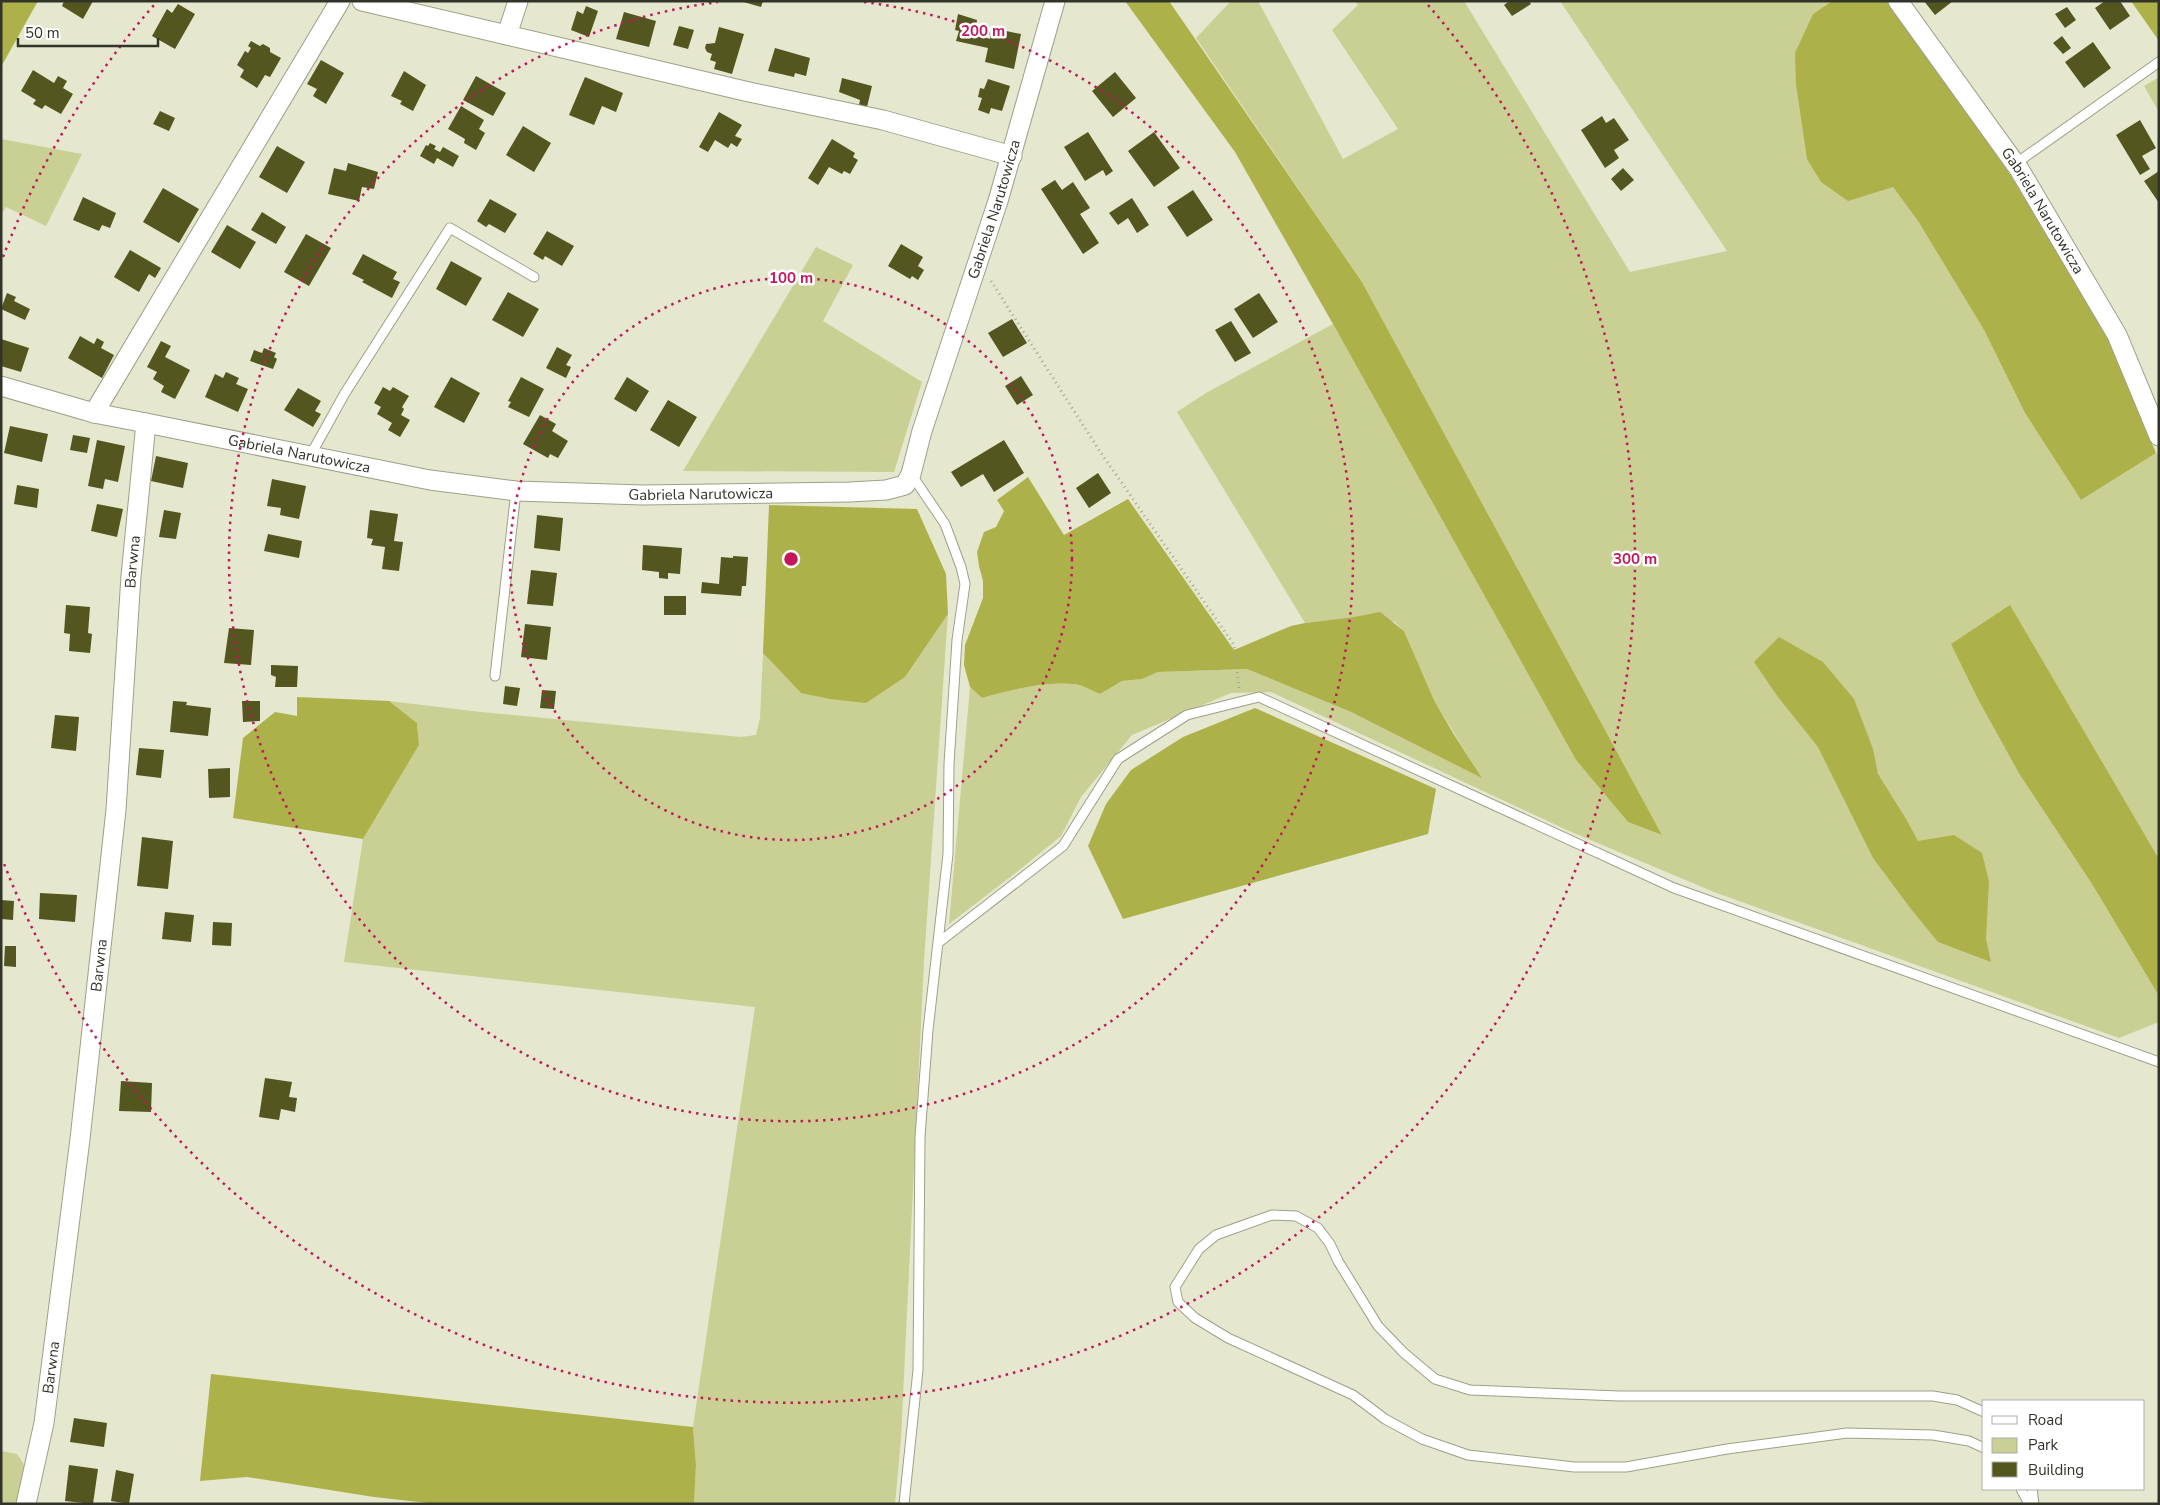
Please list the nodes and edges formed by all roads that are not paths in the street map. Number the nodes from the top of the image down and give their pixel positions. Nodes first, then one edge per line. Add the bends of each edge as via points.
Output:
1 (340, 1) edge
2 (362, 1) edge
3 (518, 1) edge
4 (1055, 1) edge
5 (1898, 1) edge
6 (507, 35) junction
7 (2159, 62) edge
8 (1012, 156) junction
9 (2014, 164) junction
10 (534, 277) dead end
11 (1, 386) edge
12 (94, 413) junction
13 (146, 423) junction
14 (2159, 436) edge
15 (310, 456) junction
16 (911, 474) junction
17 (516, 491) junction
18 (495, 676) dead end
19 (938, 943) junction
20 (2159, 1062) edge
21 (1982, 1411) edge
22 (1982, 1447) edge
23 (2021, 1490) edge
24 (2032, 1490) edge
25 (26, 1504) edge
26 (904, 1504) edge
27 (2028, 1504) edge
28 (2034, 1504) edge

1 - 12 street
2 - 6 street
3 - 6 street
4 - 8 street, Gabriela Narutowicza
5 - 9 street, Gabriela Narutowicza
6 - 8 street via 882,120
7 - 9 lane
8 - 16 street, Gabriela Narutowicza via 922,431
9 - 14 street, Gabriela Narutowicza via 2117,334
10 - 15 lane via 450,228 345,393
11 - 12 street, Gabriela Narutowicza
12 - 13 street, Gabriela Narutowicza
13 - 15 street, Gabriela Narutowicza
13 - 25 street, Barwna via 131,576 116,810 80,1139 44,1423
15 - 17 street, Gabriela Narutowicza via 430,480
16 - 17 street, Gabriela Narutowicza via 905,485 886,490 850,492 643,495
16 - 19 lane via 945,524 965,584 957,640 949,764 948,854
17 - 18 lane
19 - 20 lane via 1063,846 1118,760 1186,715 1259,697 1674,888
19 - 26 lane via 920,1137 918,1370
21 - 22 lane via 1957,1400 1933,1396 1619,1396 1470,1390 1435,1379 1404,1352 1378,1326 1318,1228 1296,1216 1272,1215 1216,1235 1199,1249 1175,1287 1178,1302 1195,1318 1228,1338 1352,1396 1422,1439 1468,1455 1574,1467 1626,1467 1727,1448 1847,1433 1933,1435 1969,1440
23 - 27 lane
24 - 28 lane

